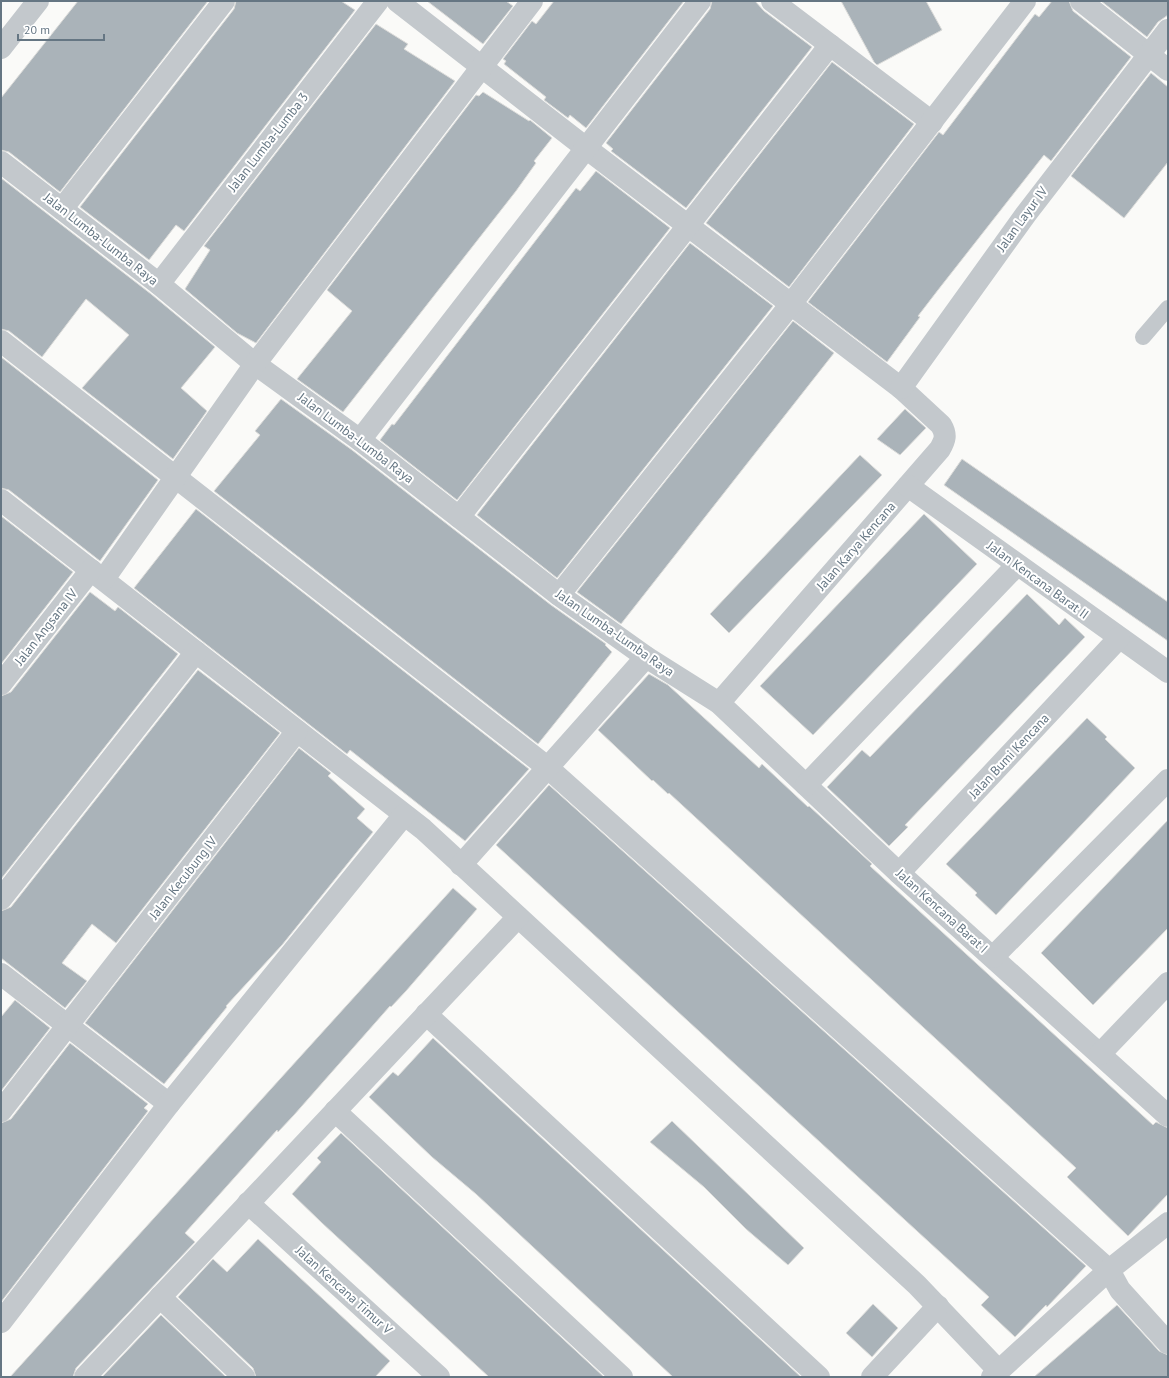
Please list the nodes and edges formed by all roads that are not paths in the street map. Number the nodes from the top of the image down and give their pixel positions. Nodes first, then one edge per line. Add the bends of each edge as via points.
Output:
1 (38, 1) edge
2 (224, 1) edge
3 (378, 1) edge
4 (397, 1) edge
5 (532, 1) edge
6 (700, 1) edge
7 (772, 1) edge
8 (1025, 1) edge
9 (1081, 1) edge
10 (1168, 30) edge
11 (830, 45) junction
12 (1, 48) edge
13 (1148, 54) junction
14 (482, 67) junction
15 (1168, 70) edge
16 (932, 122) junction
17 (586, 148) junction
18 (1, 162) edge
19 (62, 209) junction
20 (688, 226) junction
21 (159, 284) junction
22 (791, 304) junction
23 (1168, 308) edge
24 (1143, 338) dead end
25 (1, 341) edge
26 (255, 364) junction
27 (901, 388) junction
28 (360, 440) junction
29 (177, 477) junction
30 (908, 486) junction
31 (1, 500) edge
32 (459, 517) junction
33 (1017, 565) junction
34 (98, 575) junction
35 (559, 595) junction
36 (1119, 638) junction
37 (196, 652) junction
38 (646, 657) junction
39 (1168, 672) edge
40 (1, 684) edge
41 (719, 704) junction
42 (297, 731) junction
43 (547, 767) junction
44 (1168, 780) edge
45 (806, 784) junction
46 (404, 814) junction
47 (461, 865) junction
48 (899, 873) junction
49 (1, 899) edge
50 (518, 917) junction
51 (994, 958) junction
52 (1, 974) edge
53 (1168, 983) edge
54 (426, 1014) junction
55 (68, 1026) junction
56 (1100, 1054) junction
57 (169, 1104) junction
58 (1, 1111) edge
59 (335, 1111) junction
60 (1168, 1116) edge
61 (248, 1203) junction
62 (1168, 1223) edge
63 (1109, 1270) junction
64 (160, 1297) junction
65 (938, 1306) junction
66 (1, 1322) edge
67 (1168, 1343) edge
68 (996, 1374) edge
69 (85, 1377) edge
70 (244, 1377) edge
71 (439, 1377) edge
72 (622, 1377) edge
73 (819, 1377) edge
74 (872, 1377) edge

1 - 12 street
2 - 19 street
3 - 21 street, Jalan Lumba-Lumba 3
4 - 14 street
5 - 14 street, Jalan Angsana IV
6 - 17 street
7 - 11 street
8 - 16 street
9 - 13 street
10 - 13 street, Jalan Layur IV
11 - 16 street
11 - 20 street
13 - 15 street
13 - 27 street, Jalan Layur IV via 1026,214
14 - 17 street
14 - 26 street, Jalan Angsana IV
16 - 22 street
17 - 20 street
17 - 28 street
18 - 19 street, Jalan Lumba-Lumba Raya
19 - 21 street, Jalan Lumba-Lumba Raya
20 - 22 street
20 - 32 street
21 - 26 street, Jalan Lumba-Lumba Raya
22 - 27 street
22 - 35 street
23 - 24 lane
25 - 29 street
26 - 28 street, Jalan Lumba-Lumba Raya
26 - 29 street, Jalan Angsana IV
27 - 30 street, Jalan Karya Kencana via 945,432 940,449
28 - 32 street, Jalan Lumba-Lumba Raya
29 - 34 street, Jalan Angsana IV
29 - 43 street
30 - 33 street, Jalan Kencana Barat II
30 - 41 street, Jalan Karya Kencana
31 - 34 street
32 - 35 street, Jalan Lumba-Lumba Raya
33 - 36 street, Jalan Kencana Barat II
33 - 45 street
34 - 37 street
34 - 40 street, Jalan Angsana IV
35 - 38 street, Jalan Lumba-Lumba Raya
36 - 39 street, Jalan Kencana Barat II
36 - 48 street, Jalan Bumi Kencana
37 - 42 street
37 - 49 street
38 - 41 street, Jalan Lumba-Lumba Raya
38 - 43 street
41 - 45 street, Jalan Kencana Barat I
42 - 46 street
42 - 55 street, Jalan Kecubung IV
43 - 47 street
43 - 63 street
44 - 51 street
45 - 48 street, Jalan Kencana Barat I
46 - 47 street
46 - 57 street
47 - 50 street
48 - 51 street, Jalan Kencana Barat I
50 - 54 street
50 - 65 street
51 - 56 street, Jalan Kencana Barat I
52 - 55 street
53 - 56 street
54 - 59 street
54 - 73 street
55 - 57 street
55 - 58 street, Jalan Kecubung IV
56 - 60 street, Jalan Kencana Barat I
57 - 66 street
59 - 61 street
59 - 72 street
61 - 64 street
61 - 71 street, Jalan Kencana Timur V
62 - 63 street
63 - 67 street via 1120,1290
63 - 68 street
64 - 69 street
64 - 70 street
65 - 68 street
65 - 74 street

